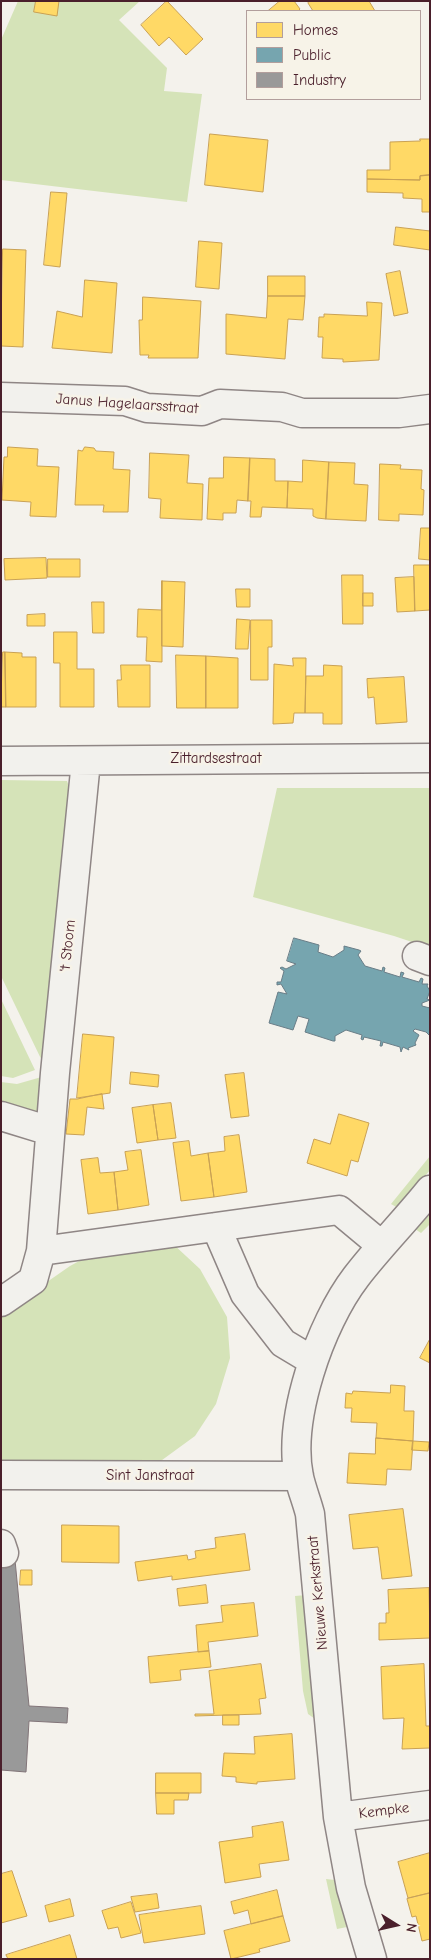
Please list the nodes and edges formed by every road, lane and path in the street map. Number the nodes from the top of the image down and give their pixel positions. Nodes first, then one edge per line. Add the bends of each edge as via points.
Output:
1 (1, 397) edge
2 (430, 410) edge
3 (430, 758) edge
4 (86, 760) junction
5 (1, 761) edge
6 (1, 1116) edge
7 (50, 1131) junction
8 (430, 1190) edge
9 (216, 1227) junction
10 (381, 1245) junction
11 (41, 1251) junction
12 (1, 1302) edge
13 (313, 1360) junction
14 (1, 1475) edge
15 (299, 1476) junction
16 (430, 1805) edge
17 (338, 1817) junction
18 (372, 1959) edge

1 - 2 street, Janus Hagelaarsstraat via 125,401 147,408 202,411 220,404 282,407 302,413
3 - 4 street, Zittardsestraat
4 - 5 street, Zittardsestraat
4 - 7 street, 't Stoom
6 - 7 street
7 - 11 street, 't Stoom
8 - 10 street, Nieuwe Kerkstraat
9 - 10 street via 339,1210
9 - 11 street
9 - 13 street via 245,1294 283,1343
10 - 13 street, Nieuwe Kerkstraat via 354,1279 332,1315
11 - 12 street, 't Stoom via 33,1280
13 - 15 street, Nieuwe Kerkstraat via 303,1398 298,1439
14 - 15 street, Sint Janstraat
15 - 17 street, Nieuwe Kerkstraat via 310,1514
16 - 17 street, Kempke
17 - 18 street, Nieuwe Kerkstraat via 351,1888

